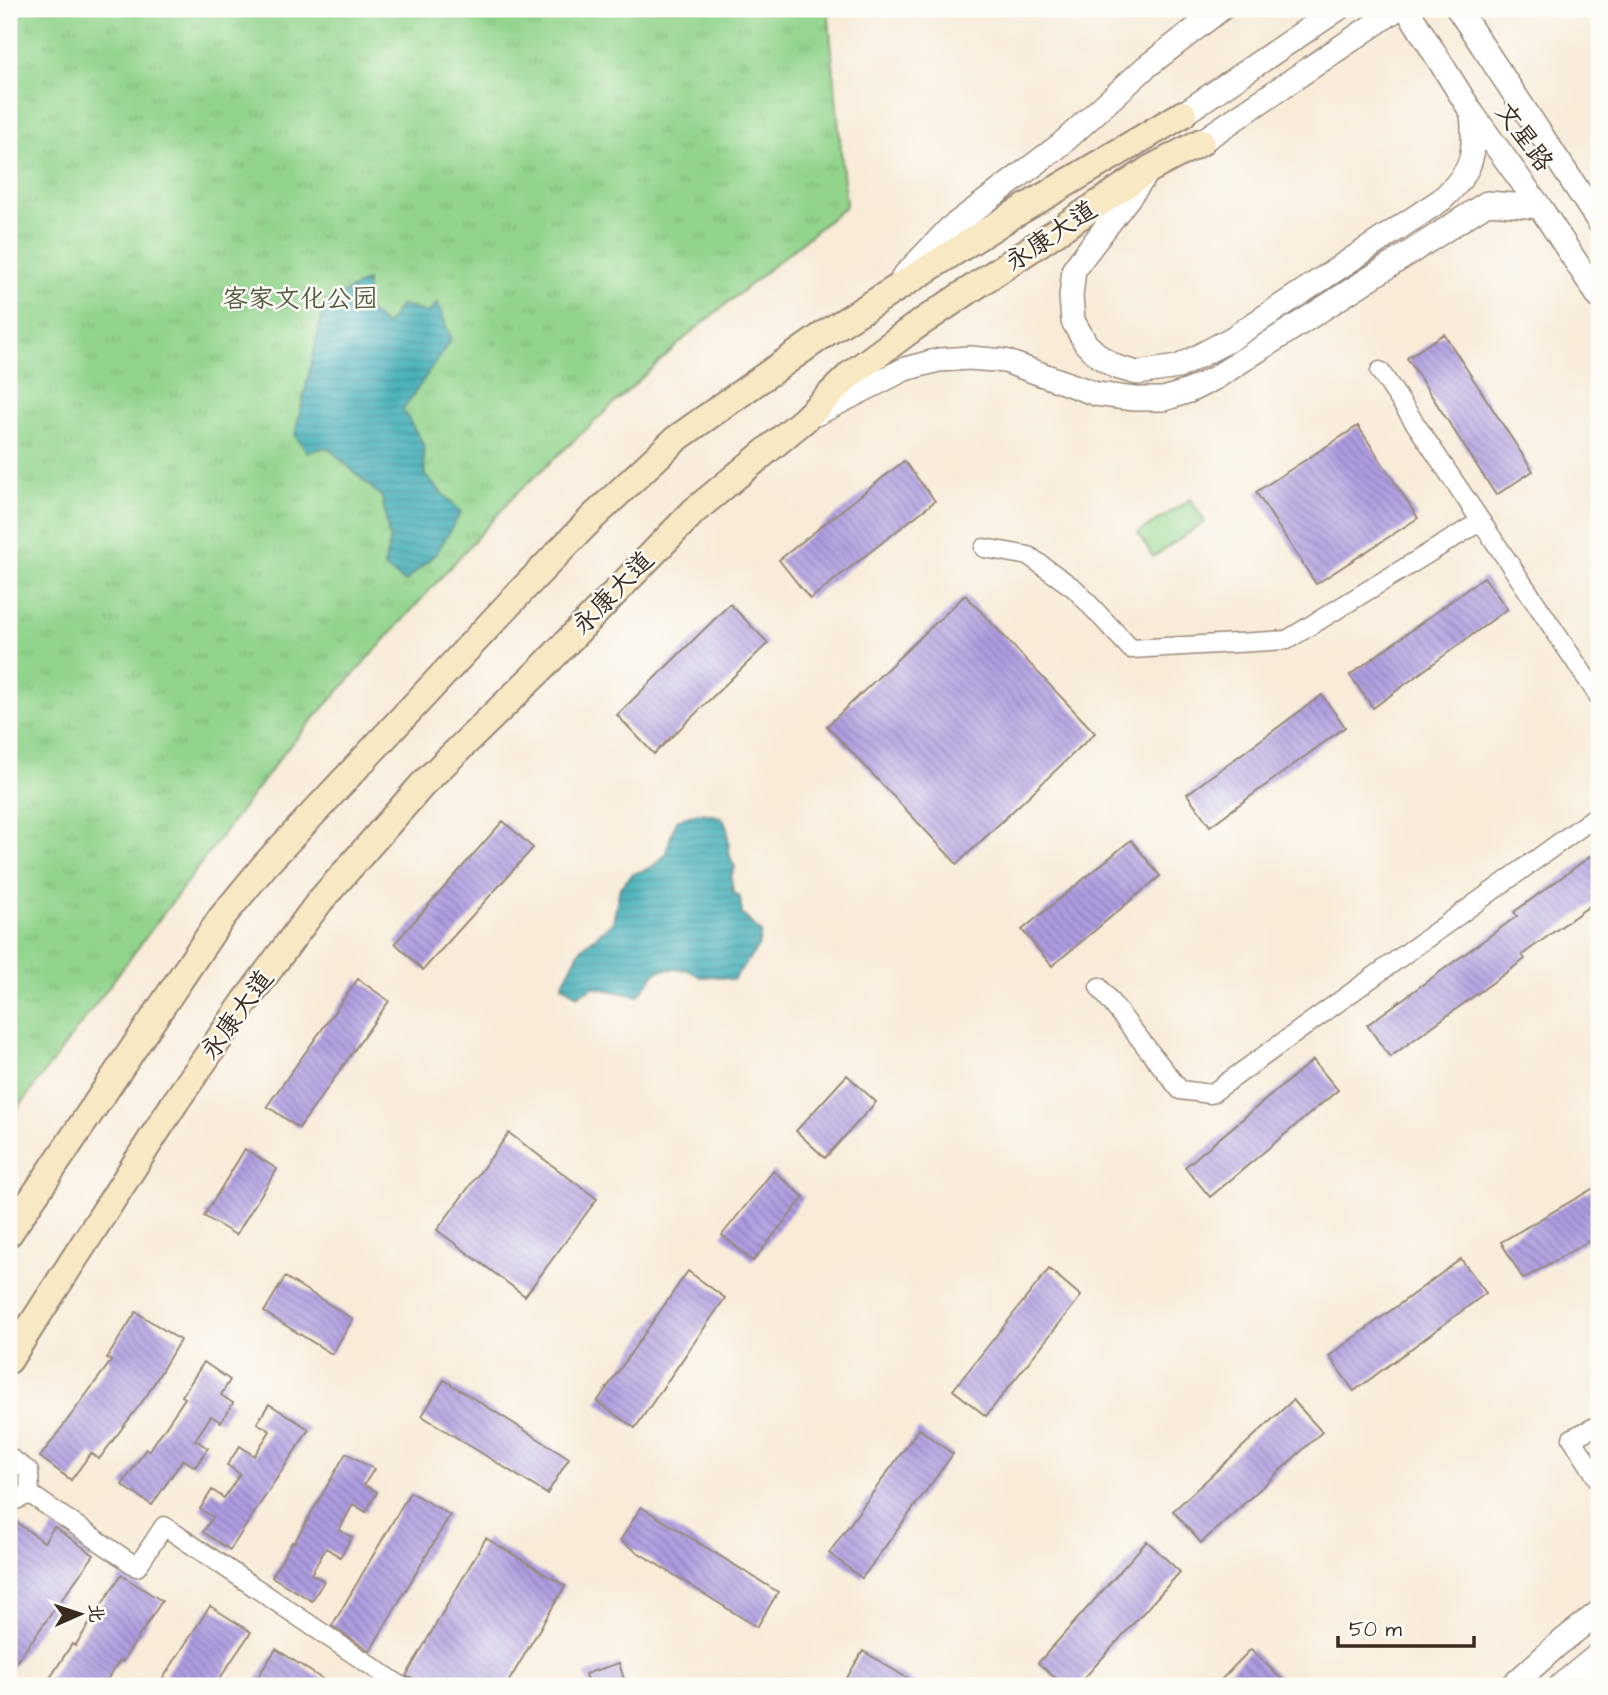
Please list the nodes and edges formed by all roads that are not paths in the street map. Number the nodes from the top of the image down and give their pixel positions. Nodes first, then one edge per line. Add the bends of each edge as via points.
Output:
1 (1221, 9) edge
2 (1338, 9) edge
3 (1397, 9) edge
4 (1407, 9) edge
5 (1458, 9) edge
6 (1472, 113) junction
7 (1183, 114) joint
8 (1201, 142) joint
9 (1150, 169) junction
10 (1540, 207) junction
11 (1599, 222) edge
12 (1599, 297) edge
13 (882, 298) junction
14 (1380, 371) dead end
15 (804, 420) junction
16 (1481, 521) junction
17 (984, 548) dead end
18 (1599, 697) edge
19 (1599, 814) edge
20 (1100, 987) dead end
21 (9, 1233) edge
22 (9, 1360) edge
23 (1599, 1425) edge
24 (9, 1457) edge
25 (1599, 1481) edge
26 (30, 1494) junction
27 (9, 1503) edge
28 (1599, 1612) edge
29 (1599, 1654) edge
30 (401, 1686) edge
31 (1512, 1686) edge
32 (1560, 1686) edge

1 - 13 street via 1146,67 1059,146 950,229
2 - 7 street, 永康大道
3 - 8 street, 永康大道
4 - 6 street, 文星路
5 - 11 street, 文星路
6 - 9 street via 1472,163 1460,183 1441,200 1231,339 1178,367 1137,373 1116,367 1086,344 1073,321 1071,297 1074,269
6 - 10 street, 文星路
7 - 13 main road, 永康大道
8 - 9 main road, 永康大道
9 - 15 main road, 永康大道 via 913,328 851,374
10 - 12 street, 文星路
10 - 15 street via 1487,203 1215,378 1164,399 1097,394 1005,361 970,358 905,369
13 - 21 main road, 永康大道 via 676,439 592,518 265,864 215,928
14 - 16 street
15 - 22 main road, 永康大道 via 694,511 424,784 320,901 176,1101
16 - 17 street via 1287,640 1131,649 1075,589 1028,556
16 - 18 street
19 - 20 street via 1211,1094 1180,1090
23 - 25 street via 1573,1438
24 - 26 street via 29,1472
26 - 27 street
26 - 30 street via 136,1567 164,1526
28 - 31 street
29 - 32 street

